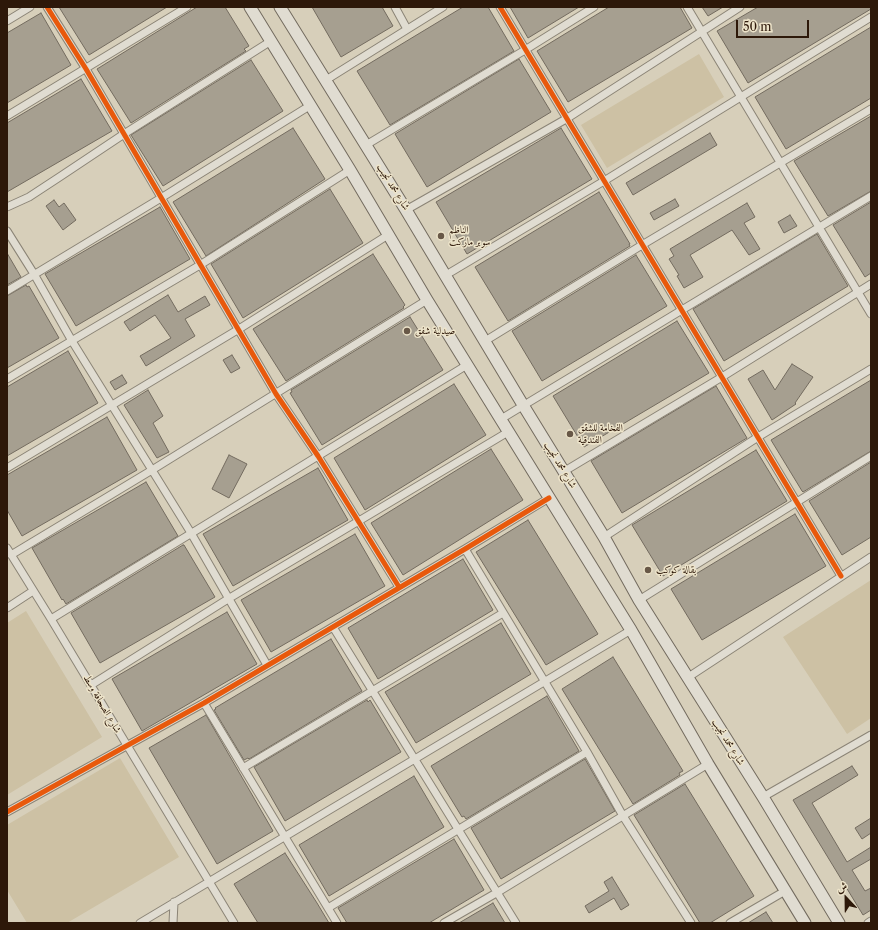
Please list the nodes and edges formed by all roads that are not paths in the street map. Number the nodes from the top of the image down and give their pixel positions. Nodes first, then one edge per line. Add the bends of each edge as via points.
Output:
1 (30, 7) edge
2 (47, 7) edge
3 (187, 7) edge
4 (250, 7) edge
5 (280, 7) edge
6 (395, 7) edge
7 (443, 7) edge
8 (500, 7) edge
9 (594, 7) edge
10 (687, 7) edge
11 (740, 7) edge
12 (871, 17) edge
13 (7, 21) edge
14 (407, 29) junction
15 (702, 31) junction
16 (271, 41) junction
17 (525, 50) junction
18 (86, 69) junction
19 (326, 80) junction
20 (741, 97) junction
21 (311, 105) junction
22 (871, 110) edge
23 (7, 116) edge
24 (566, 119) junction
25 (124, 134) junction
26 (366, 145) junction
27 (780, 162) junction
28 (350, 170) junction
29 (604, 182) junction
30 (871, 196) edge
31 (161, 198) junction
32 (7, 207) edge
33 (406, 210) junction
34 (819, 227) junction
35 (7, 231) edge
36 (388, 235) junction
37 (642, 245) junction
38 (200, 265) junction
39 (34, 274) junction
40 (446, 275) junction
41 (871, 284) edge
42 (7, 291) edge
43 (858, 292) junction
44 (427, 300) junction
45 (682, 311) junction
46 (871, 314) edge
47 (239, 329) junction
48 (72, 341) junction
49 (485, 341) junction
50 (467, 365) junction
51 (871, 369) edge
52 (722, 377) junction
53 (7, 380) edge
54 (276, 394) junction
55 (113, 405) junction
56 (523, 405) junction
57 (501, 419) junction
58 (508, 432) junction
59 (758, 437) junction
60 (318, 456) junction
61 (871, 456) edge
62 (7, 468) edge
63 (152, 470) junction
64 (564, 472) junction
65 (549, 498) junction
66 (796, 502) junction
67 (358, 522) junction
68 (190, 533) junction
69 (604, 537) junction
70 (7, 548) edge
71 (465, 549) junction
72 (11, 555) junction
73 (871, 557) edge
74 (840, 576) junction
75 (398, 587) junction
76 (33, 591) junction
77 (228, 599) junction
78 (639, 600) junction
79 (7, 608) edge
80 (503, 612) junction
81 (51, 619) junction
82 (333, 627) junction
83 (631, 630) junction
84 (267, 665) junction
85 (687, 678) junction
86 (545, 681) junction
87 (91, 684) junction
88 (373, 691) junction
89 (204, 703) junction
90 (871, 736) edge
91 (127, 746) junction
92 (587, 752) junction
93 (415, 758) junction
94 (708, 764) junction
95 (243, 768) junction
96 (763, 797) junction
97 (7, 812) edge
98 (623, 816) junction
99 (459, 829) junction
100 (285, 836) junction
101 (208, 882) junction
102 (785, 891) junction
103 (498, 892) junction
104 (174, 902) junction
105 (328, 908) junction
106 (871, 921) edge
107 (140, 923) edge
108 (173, 923) edge
109 (234, 923) edge
110 (337, 923) edge
111 (444, 923) edge
112 (516, 923) edge
113 (691, 923) edge
114 (730, 923) edge
115 (805, 923) edge
116 (839, 923) edge
117 (868, 923) edge

1 - 13 street
2 - 18 street
3 - 18 street
4 - 16 main road
5 - 19 main road, شارع محمد نجيب
6 - 14 street
7 - 14 street
8 - 17 street
9 - 17 street
10 - 15 street
11 - 15 street
12 - 20 street
14 - 19 street
15 - 20 street
15 - 24 street
16 - 21 main road
16 - 25 street
17 - 24 street
17 - 26 street
18 - 23 street
18 - 25 street
19 - 26 main road, شارع محمد نجيب
20 - 27 street
20 - 29 street
21 - 28 main road
21 - 31 street
22 - 27 street
24 - 29 street
24 - 33 street
25 - 31 street
25 - 32 street via 29,197
26 - 33 main road, شارع محمد نجيب
27 - 34 street
27 - 37 street
28 - 36 main road
28 - 38 street
29 - 37 street
29 - 40 street
30 - 34 street
31 - 38 street
31 - 39 street
33 - 40 main road, شارع محمد نجيب
34 - 43 street
34 - 45 street
35 - 39 street
36 - 44 main road
36 - 47 street
37 - 45 street
37 - 49 street
38 - 47 street
38 - 48 street
39 - 42 street
39 - 48 street
40 - 49 main road, شارع محمد نجيب
41 - 43 street
43 - 46 street
43 - 52 street
44 - 50 main road
44 - 54 street
45 - 52 street
45 - 56 street
47 - 54 street
47 - 55 street
48 - 53 street
48 - 55 street
49 - 56 main road, شارع محمد نجيب
50 - 57 main road
50 - 60 street
51 - 59 street
52 - 59 street
52 - 64 street
54 - 60 street
54 - 63 street
55 - 62 street
55 - 63 street
56 - 57 street
56 - 64 main road, شارع محمد نجيب
57 - 58 main road
58 - 65 main road
58 - 67 street
59 - 66 street
59 - 69 street
60 - 67 street
60 - 68 street
61 - 66 street
63 - 68 street
63 - 72 street
64 - 69 main road, شارع محمد نجيب
65 - 71 street
65 - 83 main road
66 - 74 street
66 - 78 street
67 - 75 street
67 - 77 street
68 - 77 street
68 - 81 street
69 - 78 main road, شارع محمد نجيب
70 - 72 street, شارع الصحافة وسط
71 - 75 street
71 - 80 street
72 - 76 street, شارع الصحافة وسط
73 - 74 street
74 - 85 street
75 - 82 street
76 - 79 street
76 - 81 street, شارع الصحافة وسط
77 - 84 street
77 - 87 street
78 - 85 main road, شارع محمد نجيب
80 - 86 street
80 - 88 street
81 - 87 street, شارع الصحافة وسط
82 - 84 street
82 - 88 street
83 - 86 street
83 - 94 main road
84 - 89 street
85 - 96 main road, شارع محمد نجيب
86 - 92 street
86 - 93 street
87 - 91 street, شارع الصحافة وسط
88 - 93 street
88 - 95 street
89 - 91 street
89 - 95 street
90 - 96 street
91 - 97 street
91 - 101 street, شارع الصحافة وسط
92 - 98 street
92 - 99 street
93 - 99 street
93 - 100 street
94 - 98 street
94 - 102 main road
95 - 100 street
96 - 116 main road, شارع محمد نجيب
98 - 103 street
98 - 113 street
99 - 103 street
99 - 105 street
100 - 101 street
100 - 105 street
101 - 104 street
101 - 109 street, شارع الصحافة وسط
102 - 114 street
102 - 115 main road
103 - 111 street
103 - 112 street
104 - 107 street
104 - 108 street
105 - 110 street
106 - 117 street

